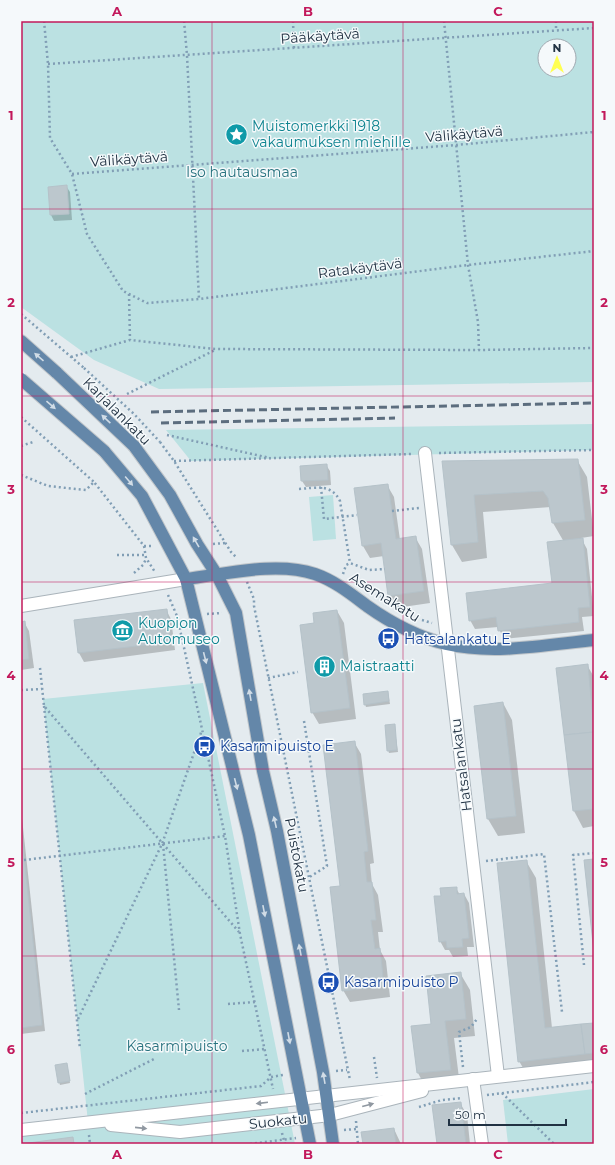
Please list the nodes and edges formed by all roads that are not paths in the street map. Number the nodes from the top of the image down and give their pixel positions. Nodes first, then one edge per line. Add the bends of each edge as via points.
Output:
1 (21, 341) edge
2 (21, 379) edge
3 (425, 453) road end
4 (217, 575) junction
5 (186, 579) junction
6 (21, 606) edge
7 (594, 640) edge
8 (447, 644) junction
9 (594, 1066) edge
10 (467, 1076) junction
11 (498, 1076) junction
12 (327, 1095) junction
13 (300, 1098) junction
14 (330, 1115) junction
15 (305, 1118) junction
16 (88, 1123) junction
17 (21, 1130) edge
18 (310, 1144) edge
19 (333, 1144) edge
20 (482, 1144) edge

4 -> 1 main road, Karjalankatu, bridge via 170,495 134,446
2 -> 5 main road, bridge via 104,451 142,496
3 - 8 street, Hatsalankatu
4 - 5 main road, Asemakatu
4 - 8 main road, Asemakatu via 244,566 299,570 316,575 345,589 398,625 417,635
12 -> 4 main road, Puistokatu via 278,831 263,771 236,613
5 - 6 street
5 -> 13 main road via 249,834
7 - 8 main road, Asemakatu via 501,649
8 - 11 street, Hatsalankatu
9 - 11 street, Suokatu
10 - 11 street, Suokatu
10 - 12 street, Suokatu
14 -> 10 street, Suokatu
10 - 20 street via 475,1096
12 - 13 street, Suokatu
12 - 14 main road, Puistokatu
13 - 15 main road
13 -> 16 street, Suokatu
14 - 15 street, Suokatu
14 - 19 main road, Puistokatu
16 -> 15 street, Suokatu via 180,1132
15 - 18 main road
16 - 17 street, Suokatu

